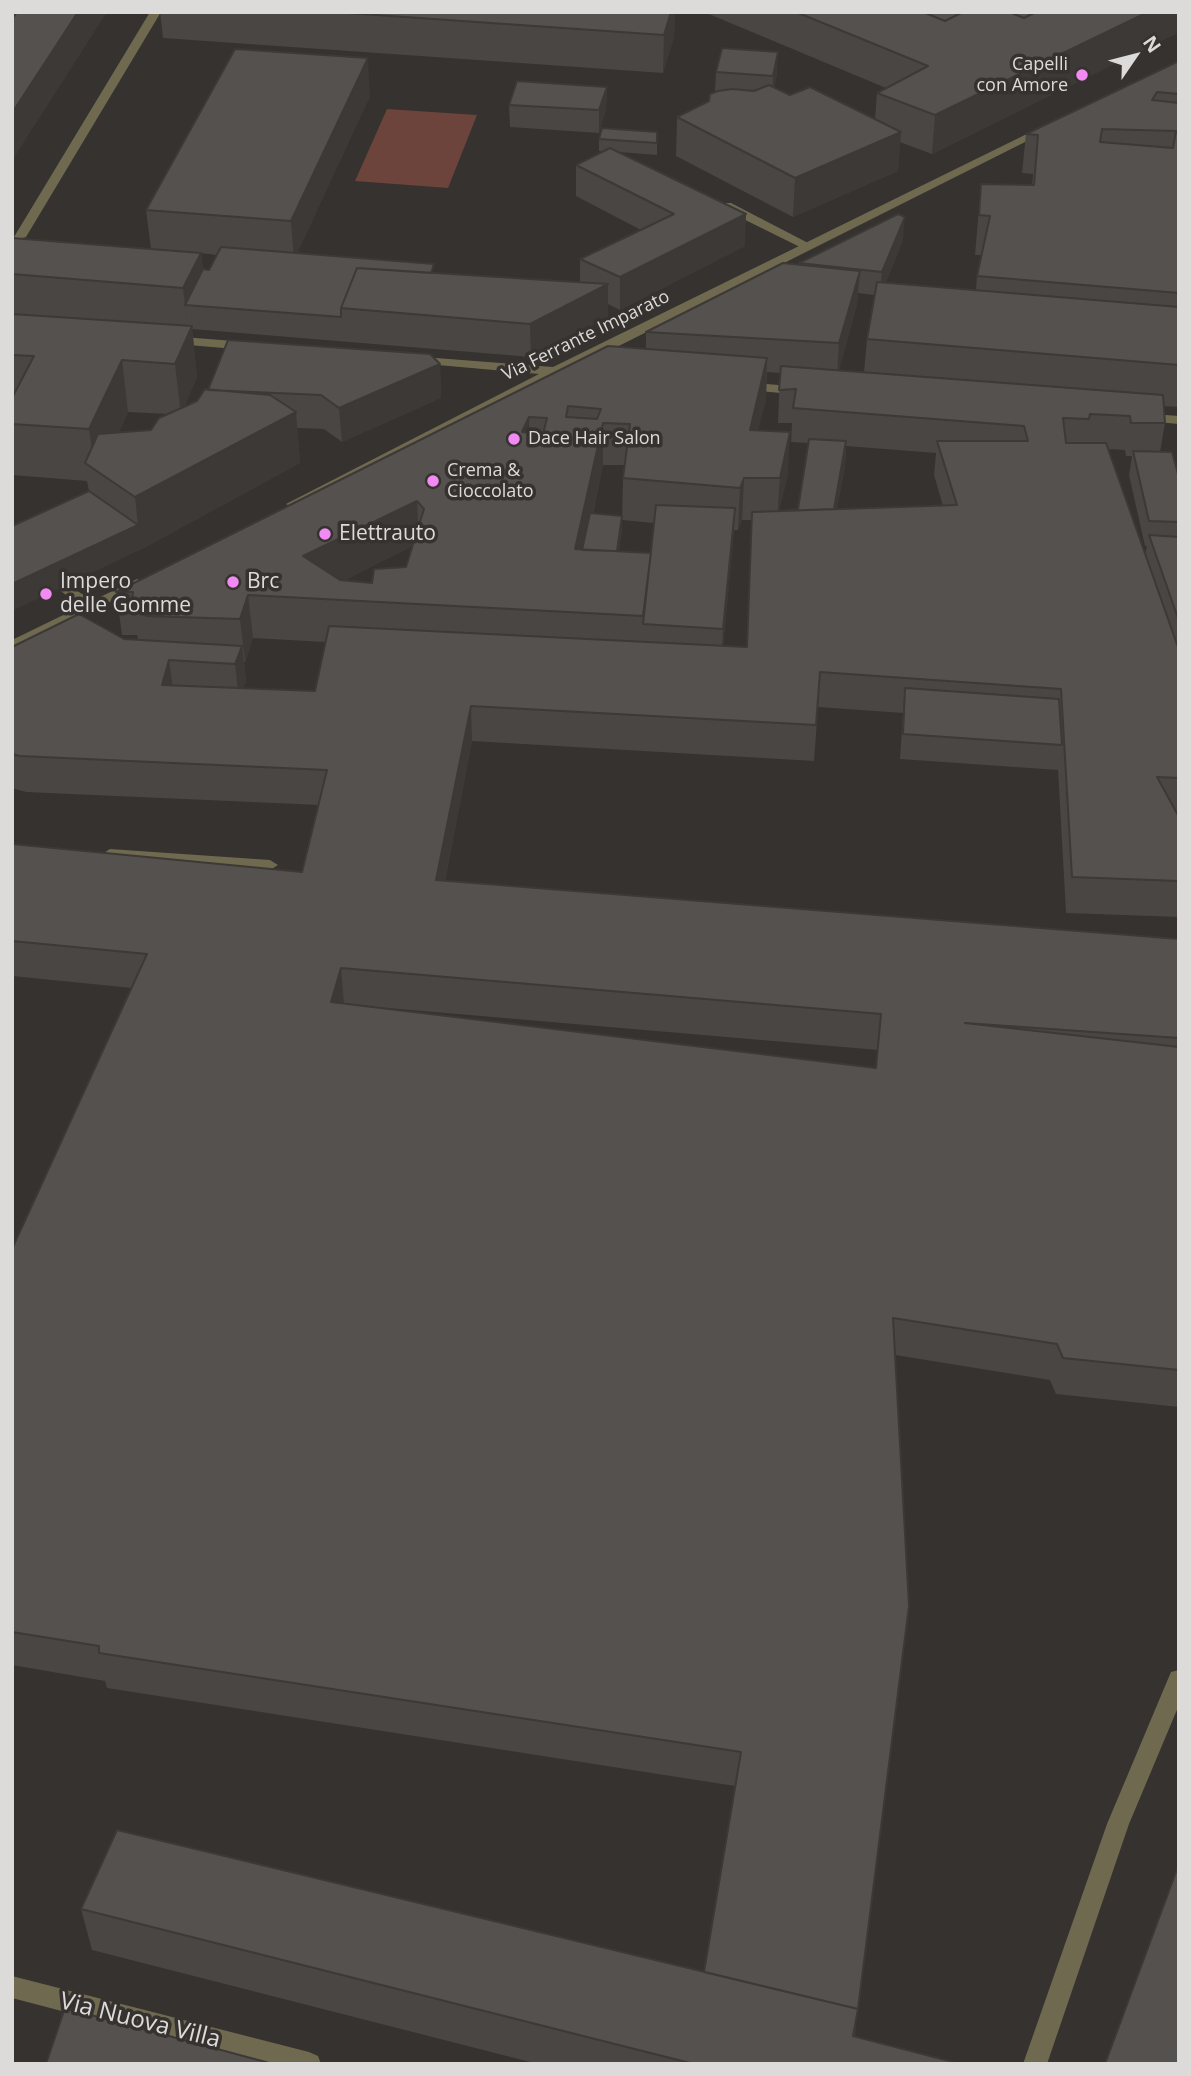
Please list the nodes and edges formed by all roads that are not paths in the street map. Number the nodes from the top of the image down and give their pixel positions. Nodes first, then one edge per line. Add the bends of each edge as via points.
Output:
1 (156, 12) edge
2 (1057, 124) edge
3 (712, 198) edge
4 (20, 237) edge
5 (808, 246) junction
6 (151, 338) edge
7 (262, 347) edge
8 (402, 358) edge
9 (555, 371) junction
10 (589, 374) edge
11 (722, 384) edge
12 (819, 392) edge
13 (1124, 416) edge
14 (1179, 421) edge
15 (285, 508) edge
16 (152, 576) edge
17 (64, 587) edge
18 (92, 606) junction
19 (12, 646) edge
20 (94, 853) edge
21 (270, 865) dead end
22 (1179, 1679) edge
23 (12, 1987) edge
24 (309, 2064) edge
25 (1035, 2064) edge

1 - 4 street
2 - 5 street, Via Ferrante Imparato
3 - 5 street
5 - 9 street, Via Ferrante Imparato
6 - 7 street
8 - 9 street
9 - 10 street
9 - 15 street, Via Ferrante Imparato
11 - 12 street
13 - 14 street
16 - 18 street
17 - 18 street
18 - 19 street
20 - 21 street
22 - 25 street via 1118,1824
23 - 24 street, Via Nuova Villa

